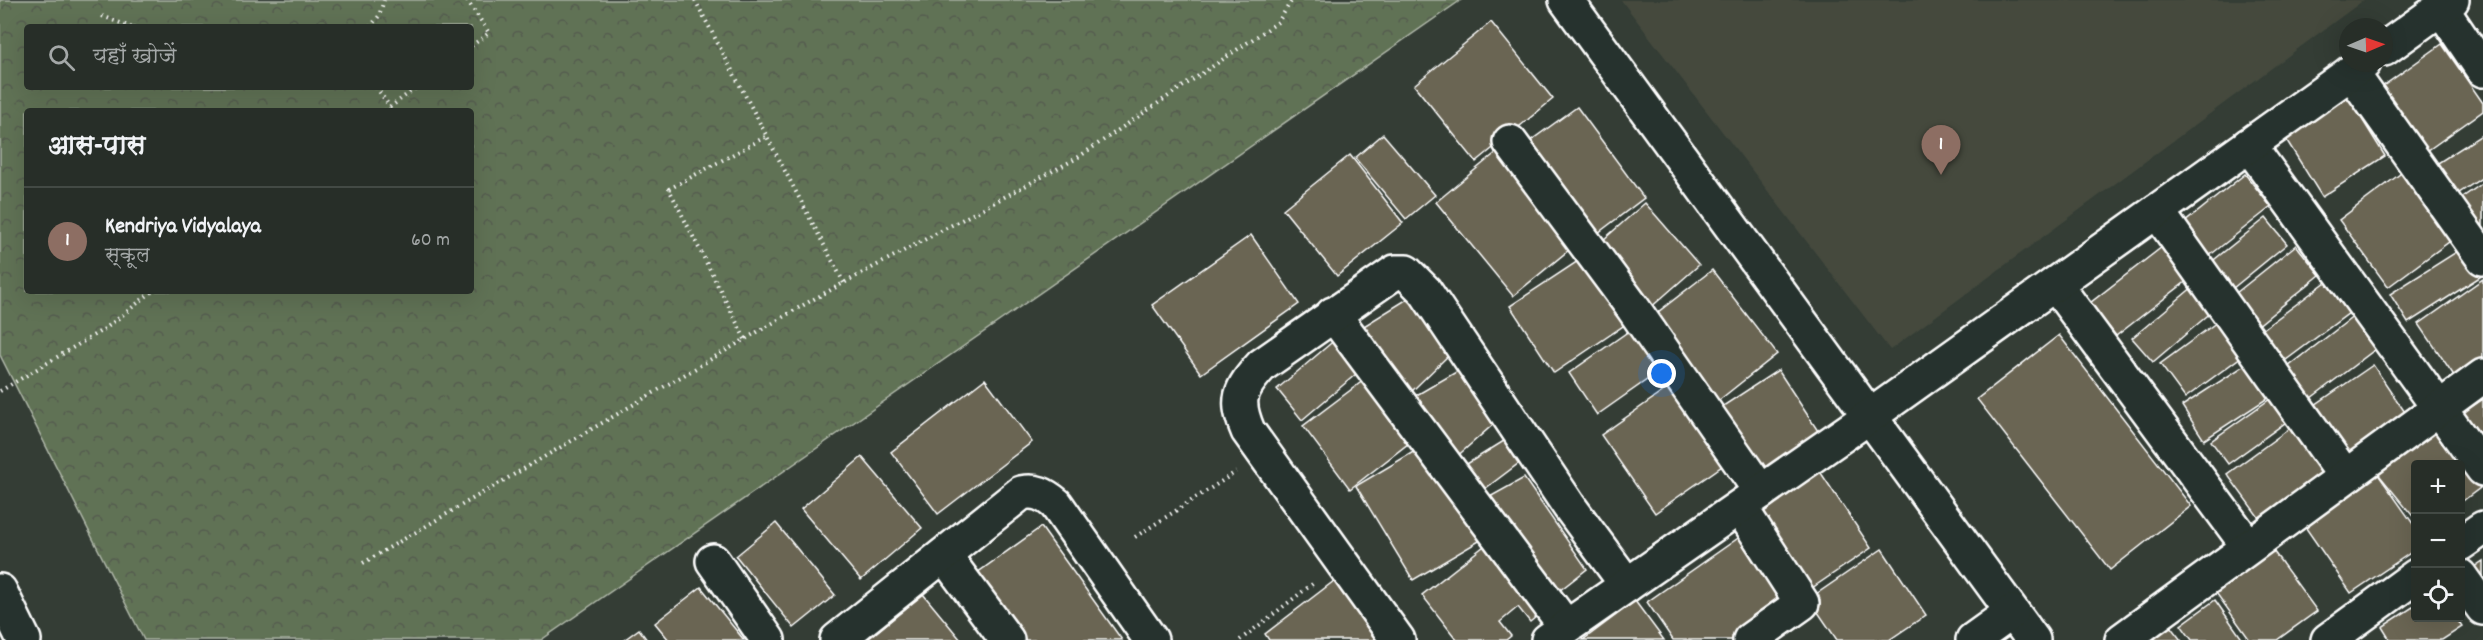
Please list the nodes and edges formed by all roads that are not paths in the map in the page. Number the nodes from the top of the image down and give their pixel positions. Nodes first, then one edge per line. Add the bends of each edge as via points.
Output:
1 (1566, 0) edge
2 (2446, 4) edge
3 (2393, 42) edge
4 (2483, 70) edge
5 (2351, 72) edge
6 (2360, 72) edge
7 (1510, 142) dead end
8 (2249, 145) junction
9 (2157, 211) junction
10 (2483, 258) edge
11 (2055, 284) junction
12 (1333, 314) junction
13 (2483, 376) edge
14 (2438, 407) junction
15 (1870, 416) junction
16 (2483, 469) edge
17 (2345, 476) junction
18 (1750, 499) junction
19 (2483, 528) edge
20 (2465, 541) edge
21 (2248, 546) junction
22 (944, 555) junction
23 (713, 561) dead end
24 (2411, 579) edge
25 (2465, 583) edge
26 (1627, 585) junction
27 (0, 591) edge
28 (2483, 608) edge
29 (2012, 612) junction
30 (1557, 634) edge
31 (2336, 638) edge
32 (24, 640) edge
33 (768, 640) edge
34 (837, 640) edge
35 (1007, 640) edge
36 (1151, 640) edge
37 (1398, 640) edge
38 (1750, 640) edge
39 (1973, 640) edge
40 (2033, 640) edge
41 (2122, 640) edge

1 - 15 street
2 - 3 street
2 - 4 street
5 - 8 street
6 - 10 street
7 - 18 street via 1633,308
8 - 9 street
8 - 14 street
9 - 11 street
9 - 17 street
11 - 15 street
11 - 21 street
12 - 26 street via 1388,275 1406,272 1413,277
12 - 30 street
12 - 37 street via 1262,365 1244,385 1239,409 1248,431
13 - 14 street
14 - 16 street
14 - 17 street
15 - 18 street
15 - 29 street
17 - 21 street
18 - 26 street
18 - 38 street via 1802,603
19 - 20 street
21 - 41 street
22 - 34 street
22 - 35 street
22 - 36 street via 1021,494 1044,494 1056,504
23 - 33 street
24 - 31 street
25 - 28 street
26 - 30 street
27 - 32 street
29 - 39 street
29 - 40 street

